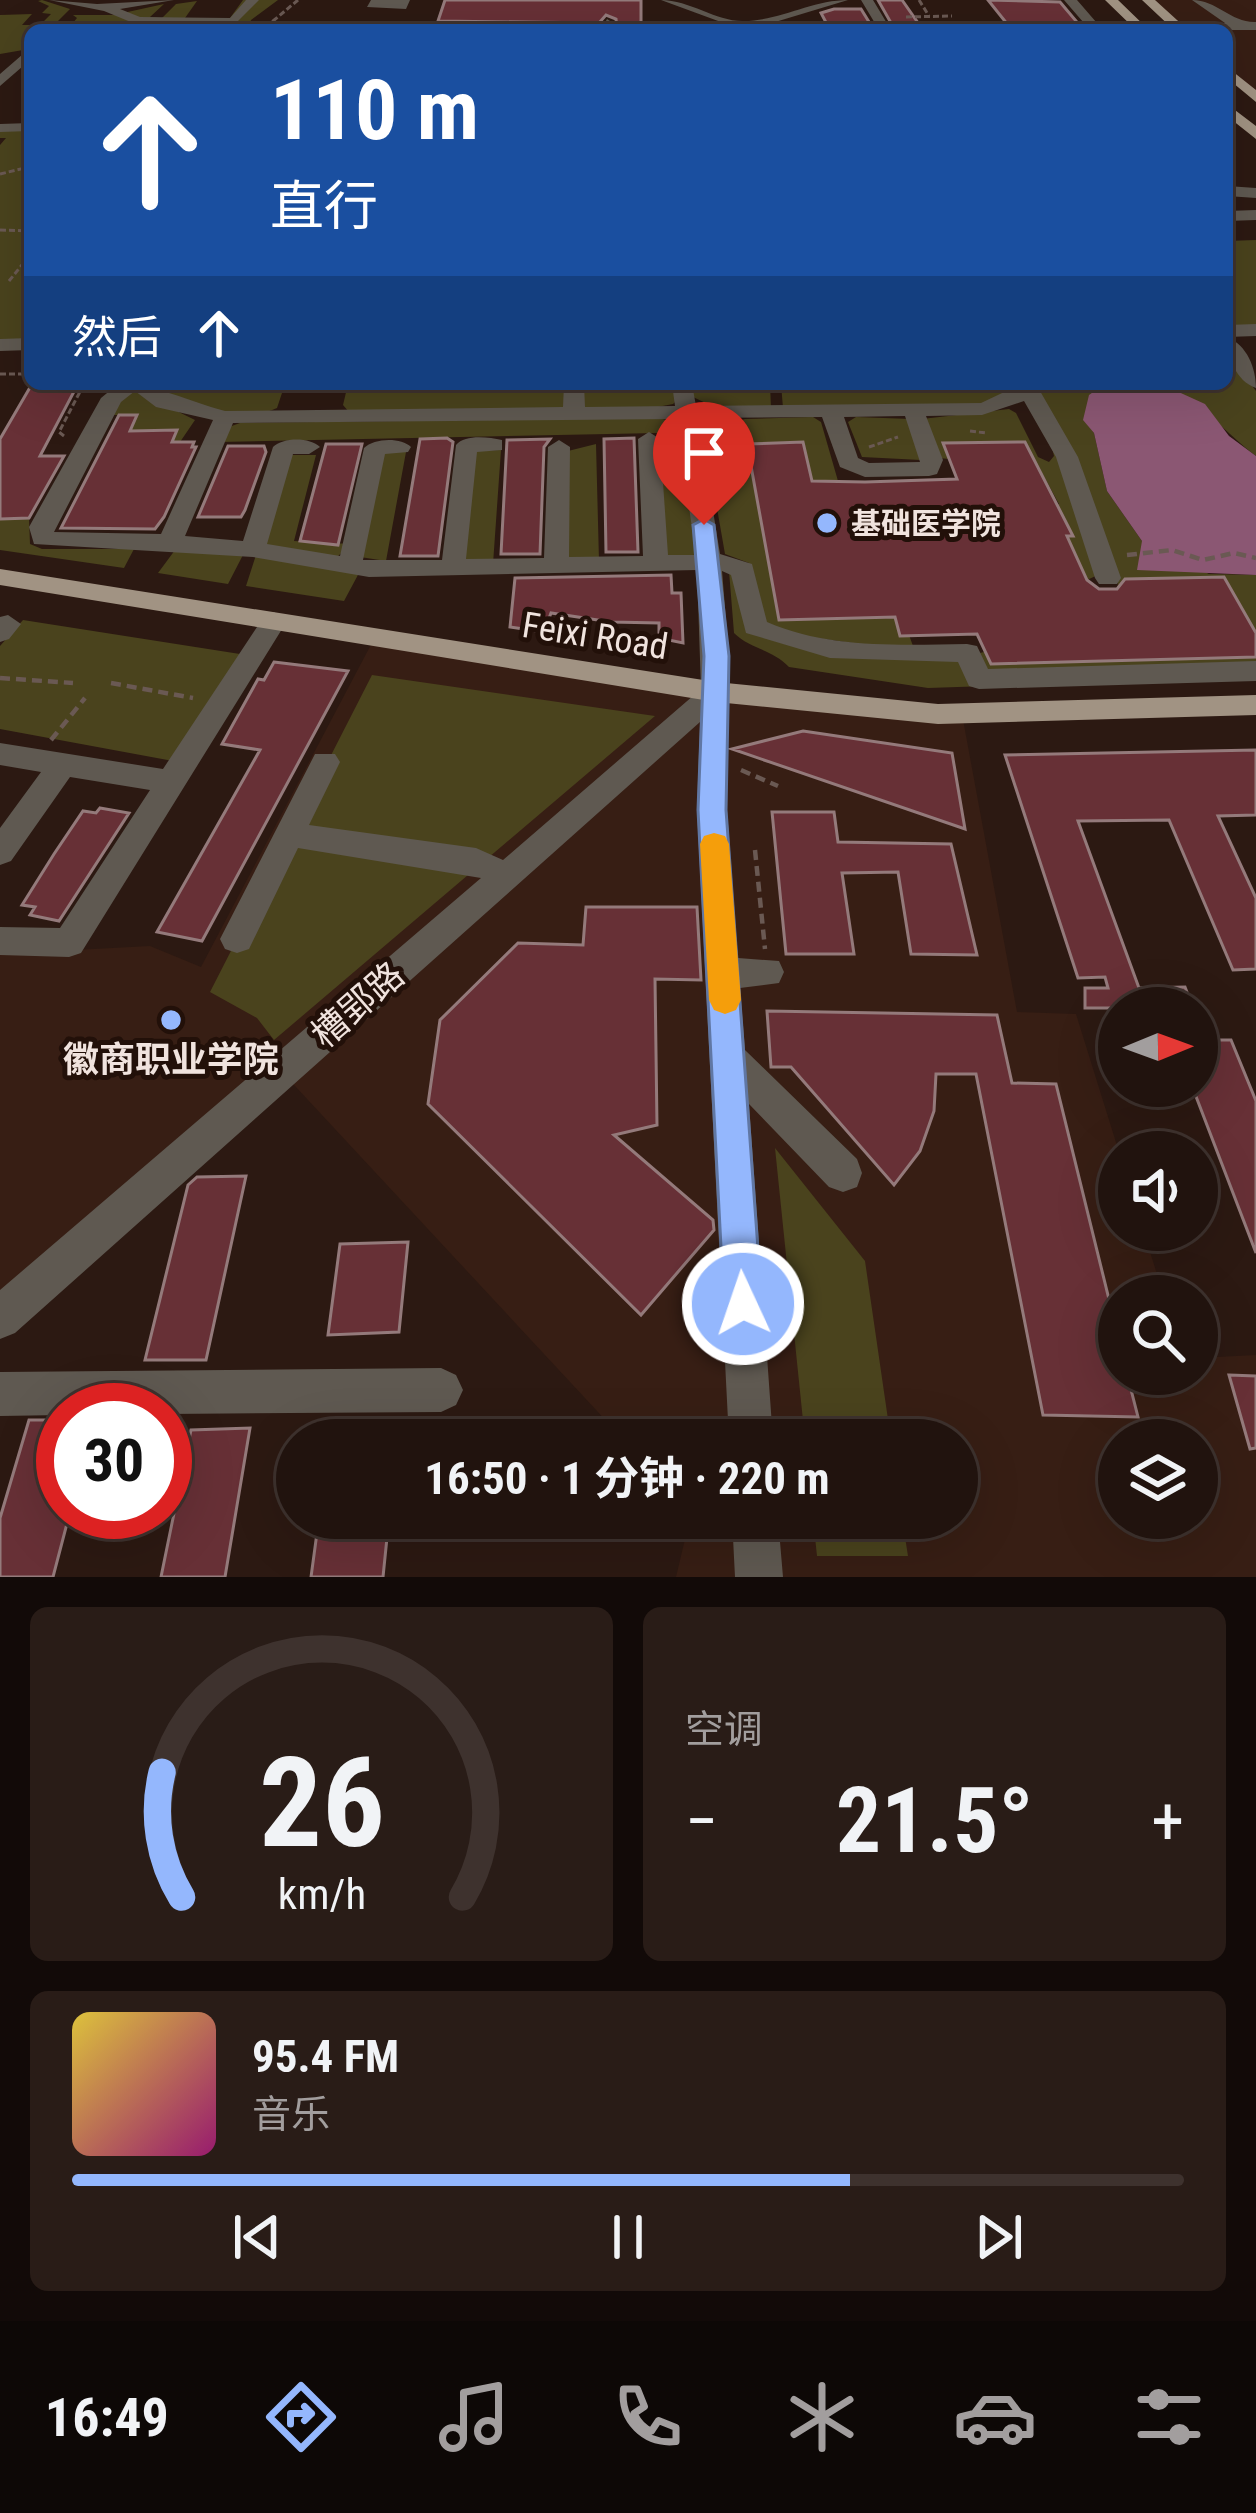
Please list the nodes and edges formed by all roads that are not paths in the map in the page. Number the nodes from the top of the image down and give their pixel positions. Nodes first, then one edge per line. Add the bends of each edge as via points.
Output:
1 (55, 0) edge
2 (168, 0) edge
3 (254, 0) edge
4 (377, 0) edge
5 (404, 0) edge
6 (1070, 0) edge
7 (1111, 0) edge
8 (1148, 0) edge
9 (1198, 0) edge
10 (836, 2) edge
11 (870, 4) edge
12 (78, 6) junction
13 (670, 6) edge
14 (106, 7) junction
15 (318, 14) dead end
16 (789, 14) junction
17 (65, 18) dead end
18 (548, 21) edge
19 (817, 23) dead end
20 (313, 24) edge
21 (510, 24) edge
22 (735, 24) edge
23 (750, 24) edge
24 (1091, 24) edge
25 (1137, 24) edge
26 (1174, 24) edge
27 (1233, 26) edge
28 (1238, 26) junction
29 (1256, 26) edge
30 (1233, 77) edge
31 (1256, 98) edge
32 (1233, 113) edge
33 (1256, 134) edge
34 (1233, 351) edge
35 (1256, 382) edge
36 (125, 390) edge
37 (145, 390) edge
38 (574, 390) edge
39 (683, 390) edge
40 (777, 390) edge
41 (1026, 390) edge
42 (831, 411) junction
43 (779, 412) junction
44 (688, 413) junction
45 (574, 414) junction
46 (225, 417) junction
47 (917, 422) junction
48 (649, 439) dead end
49 (494, 445) dead end
50 (559, 446) dead end
51 (309, 447) dead end
52 (400, 447) dead end
53 (1046, 456) dead end
54 (170, 542) junction
55 (254, 549) junction
56 (709, 562) junction
57 (656, 563) junction
58 (350, 565) junction
59 (556, 566) junction
60 (1104, 566) road end
61 (453, 568) junction
62 (0, 577) edge
63 (274, 621) junction
64 (1256, 671) edge
65 (716, 692) junction
66 (1256, 705) edge
67 (0, 754) edge
68 (49, 762) junction
69 (325, 762) dead end
70 (171, 782) junction
71 (290, 834) junction
72 (0, 852) edge
73 (506, 876) junction
74 (237, 939) dead end
75 (0, 941) edge
76 (767, 972) road end
77 (723, 974) junction
78 (729, 1058) junction
79 (843, 1173) dead end
80 (0, 1318) edge
81 (441, 1390) dead end
82 (0, 1394) edge
83 (750, 1419) edge
84 (756, 1539) edge
85 (758, 1577) edge

1 - 12 street
2 - 14 street
3 - 14 street via 233,22 138,21
4 - 5 street via 374,7
6 - 24 street
7 - 25 main road
8 - 26 main road
9 - 28 street
10 - 11 street
10 - 16 street
12 - 14 street
12 - 17 street
13 - 22 street
15 - 20 street
16 - 19 street
16 - 23 street
18 - 21 street
27 - 28 street
28 - 29 street
30 - 31 main road
32 - 33 main road
34 - 35 street
36 - 54 street via 103,413 41,527 43,539
37 - 46 street
38 - 45 street
39 - 44 street
40 - 43 street
41 - 47 street via 982,410
41 - 53 street
41 - 60 street via 1067,457
42 - 43 street
42 - 47 street
42 - 47 street via 848,462 865,470 929,469
43 - 44 street
44 - 45 street
44 - 56 street
45 - 46 street via 331,408
46 - 54 street
48 - 57 street
49 - 61 street via 467,446
50 - 59 street
51 - 55 street via 284,447
52 - 58 street via 375,448
54 - 55 street
55 - 58 street
56 - 57 street
56 - 64 street via 743,570 755,627 773,637 891,654 967,653 979,680
56 - 65 street
57 - 59 street
58 - 61 street
59 - 61 street
62 - 63 main road, Feixi Road
63 - 65 main road, Feixi Road
63 - 70 street
65 - 66 main road, Feixi Road via 938,714
65 - 73 street, 槽郢路
65 - 77 street via 712,810
67 - 68 street
68 - 70 street
68 - 72 street
69 - 71 street
70 - 75 street via 69,943
71 - 73 street via 476,861
71 - 74 street
73 - 80 street, 槽郢路
76 - 77 street
77 - 78 street
78 - 79 street
78 - 83 street
81 - 82 street
84 - 85 street

